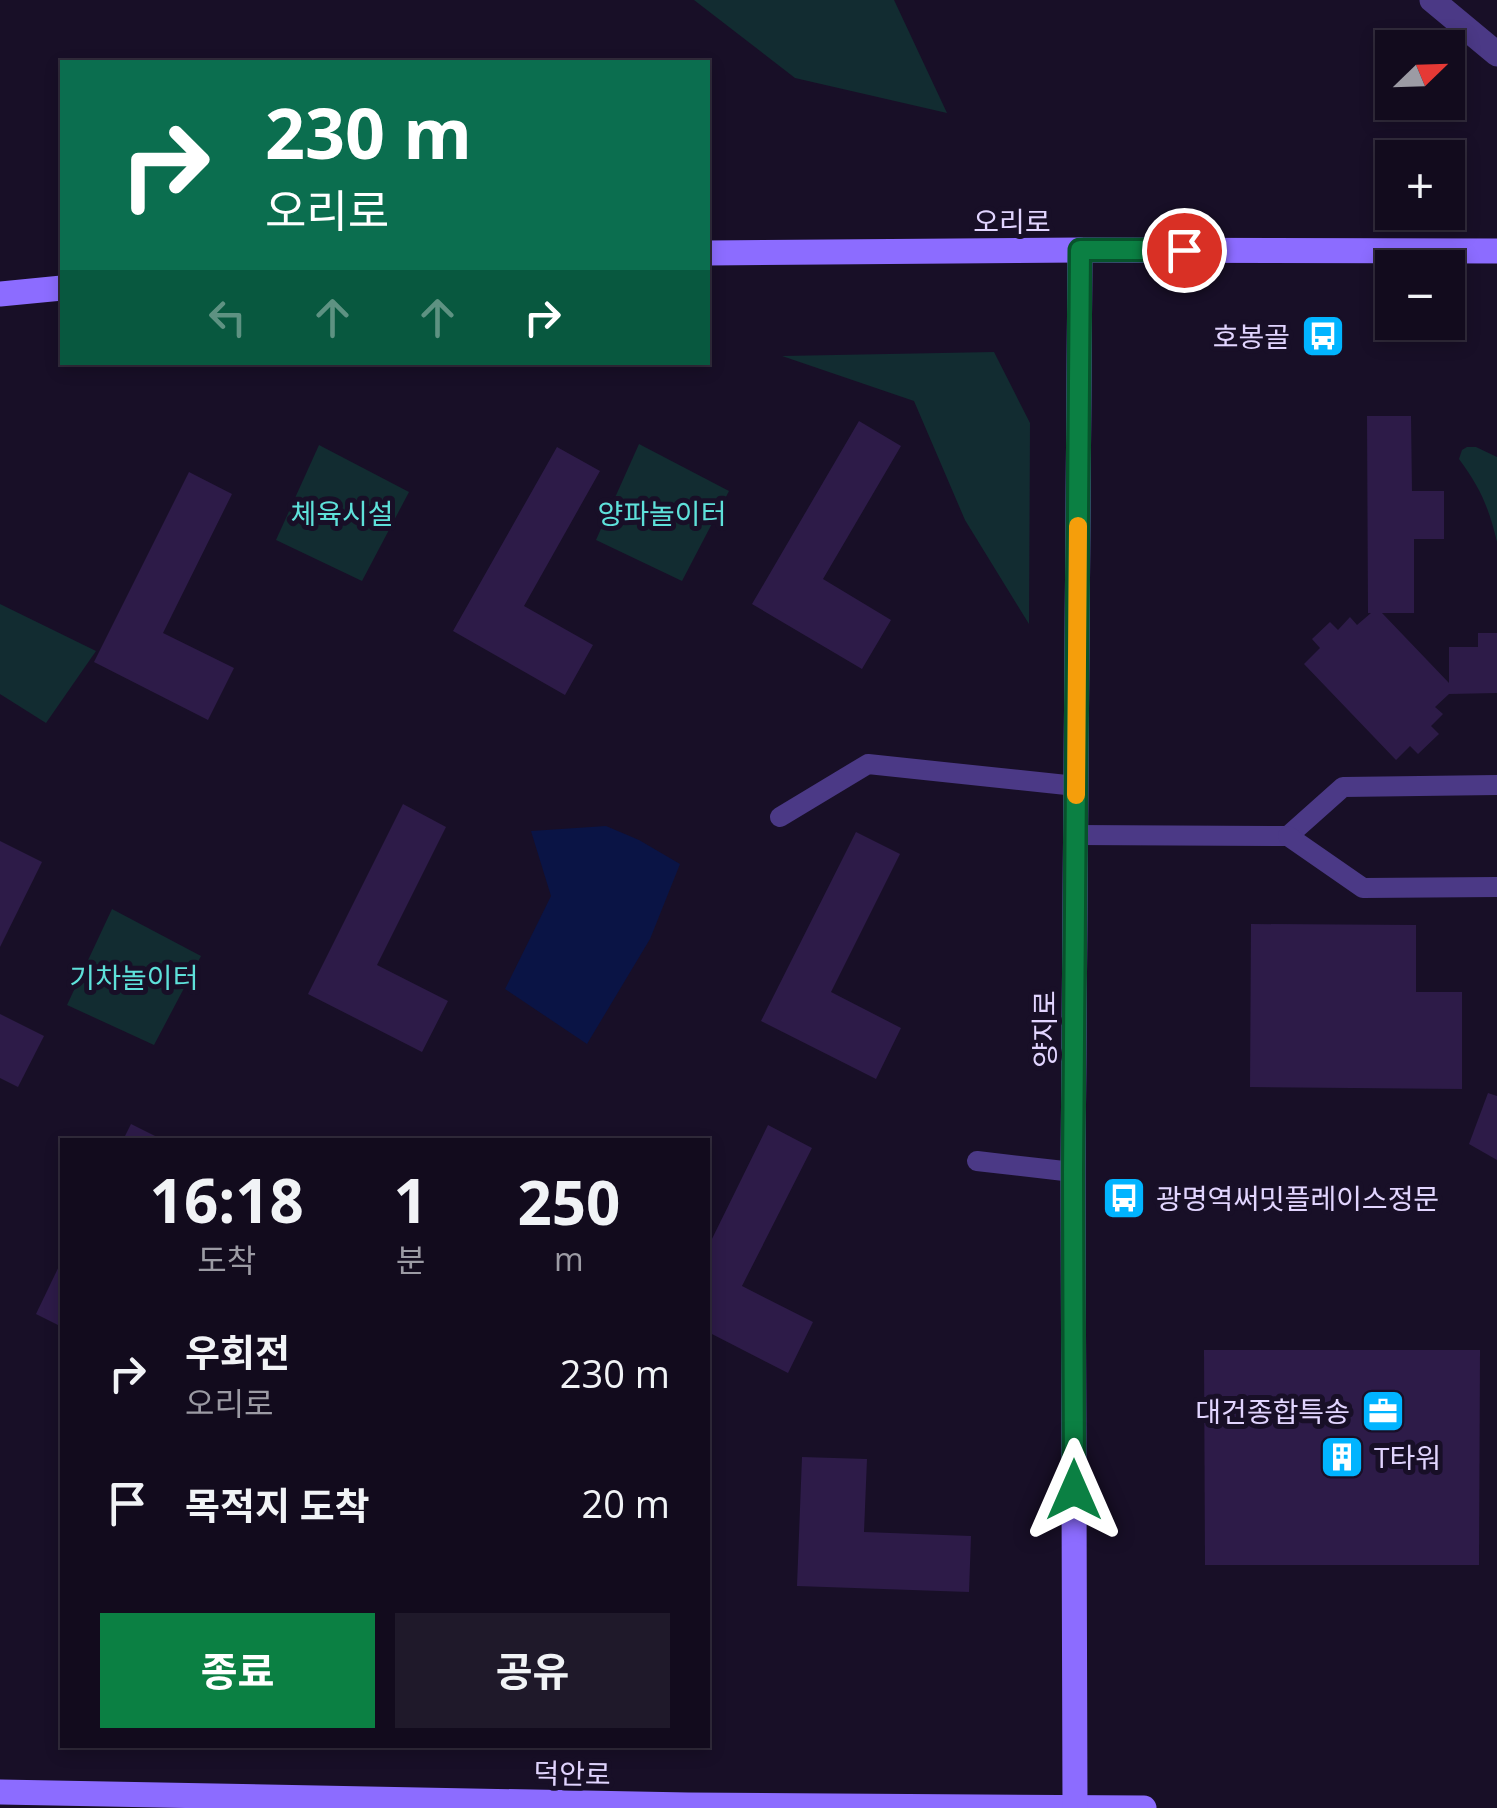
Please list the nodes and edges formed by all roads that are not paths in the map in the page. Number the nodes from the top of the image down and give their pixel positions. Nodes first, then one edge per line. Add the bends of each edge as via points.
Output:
1 (1432, 0) edge
2 (1497, 54) edge
3 (1080, 250) junction
4 (1497, 251) edge
5 (710, 253) edge
6 (60, 288) edge
7 (0, 294) edge
8 (1497, 785) edge
9 (1076, 786) junction
10 (780, 817) dead end
11 (1075, 834) junction
12 (1288, 836) junction
13 (1497, 887) edge
14 (977, 1161) dead end
15 (1073, 1172) junction
16 (0, 1792) edge
17 (688, 1806) edge
18 (1075, 1808) edge
19 (1144, 1808) edge

1 - 2 street
3 - 4 street, 오리로
3 - 5 street, 오리로
3 - 9 street, 양지로
6 - 7 street
8 - 12 lane via 1343,788
9 - 10 lane via 868,764
9 - 11 street, 양지로
11 - 12 lane
11 - 15 street, 양지로
12 - 13 lane via 1363,888
14 - 15 lane
15 - 18 street, 양지로
16 - 17 street, 덕안로
17 - 18 street, 덕안로
18 - 19 street, 덕안로

